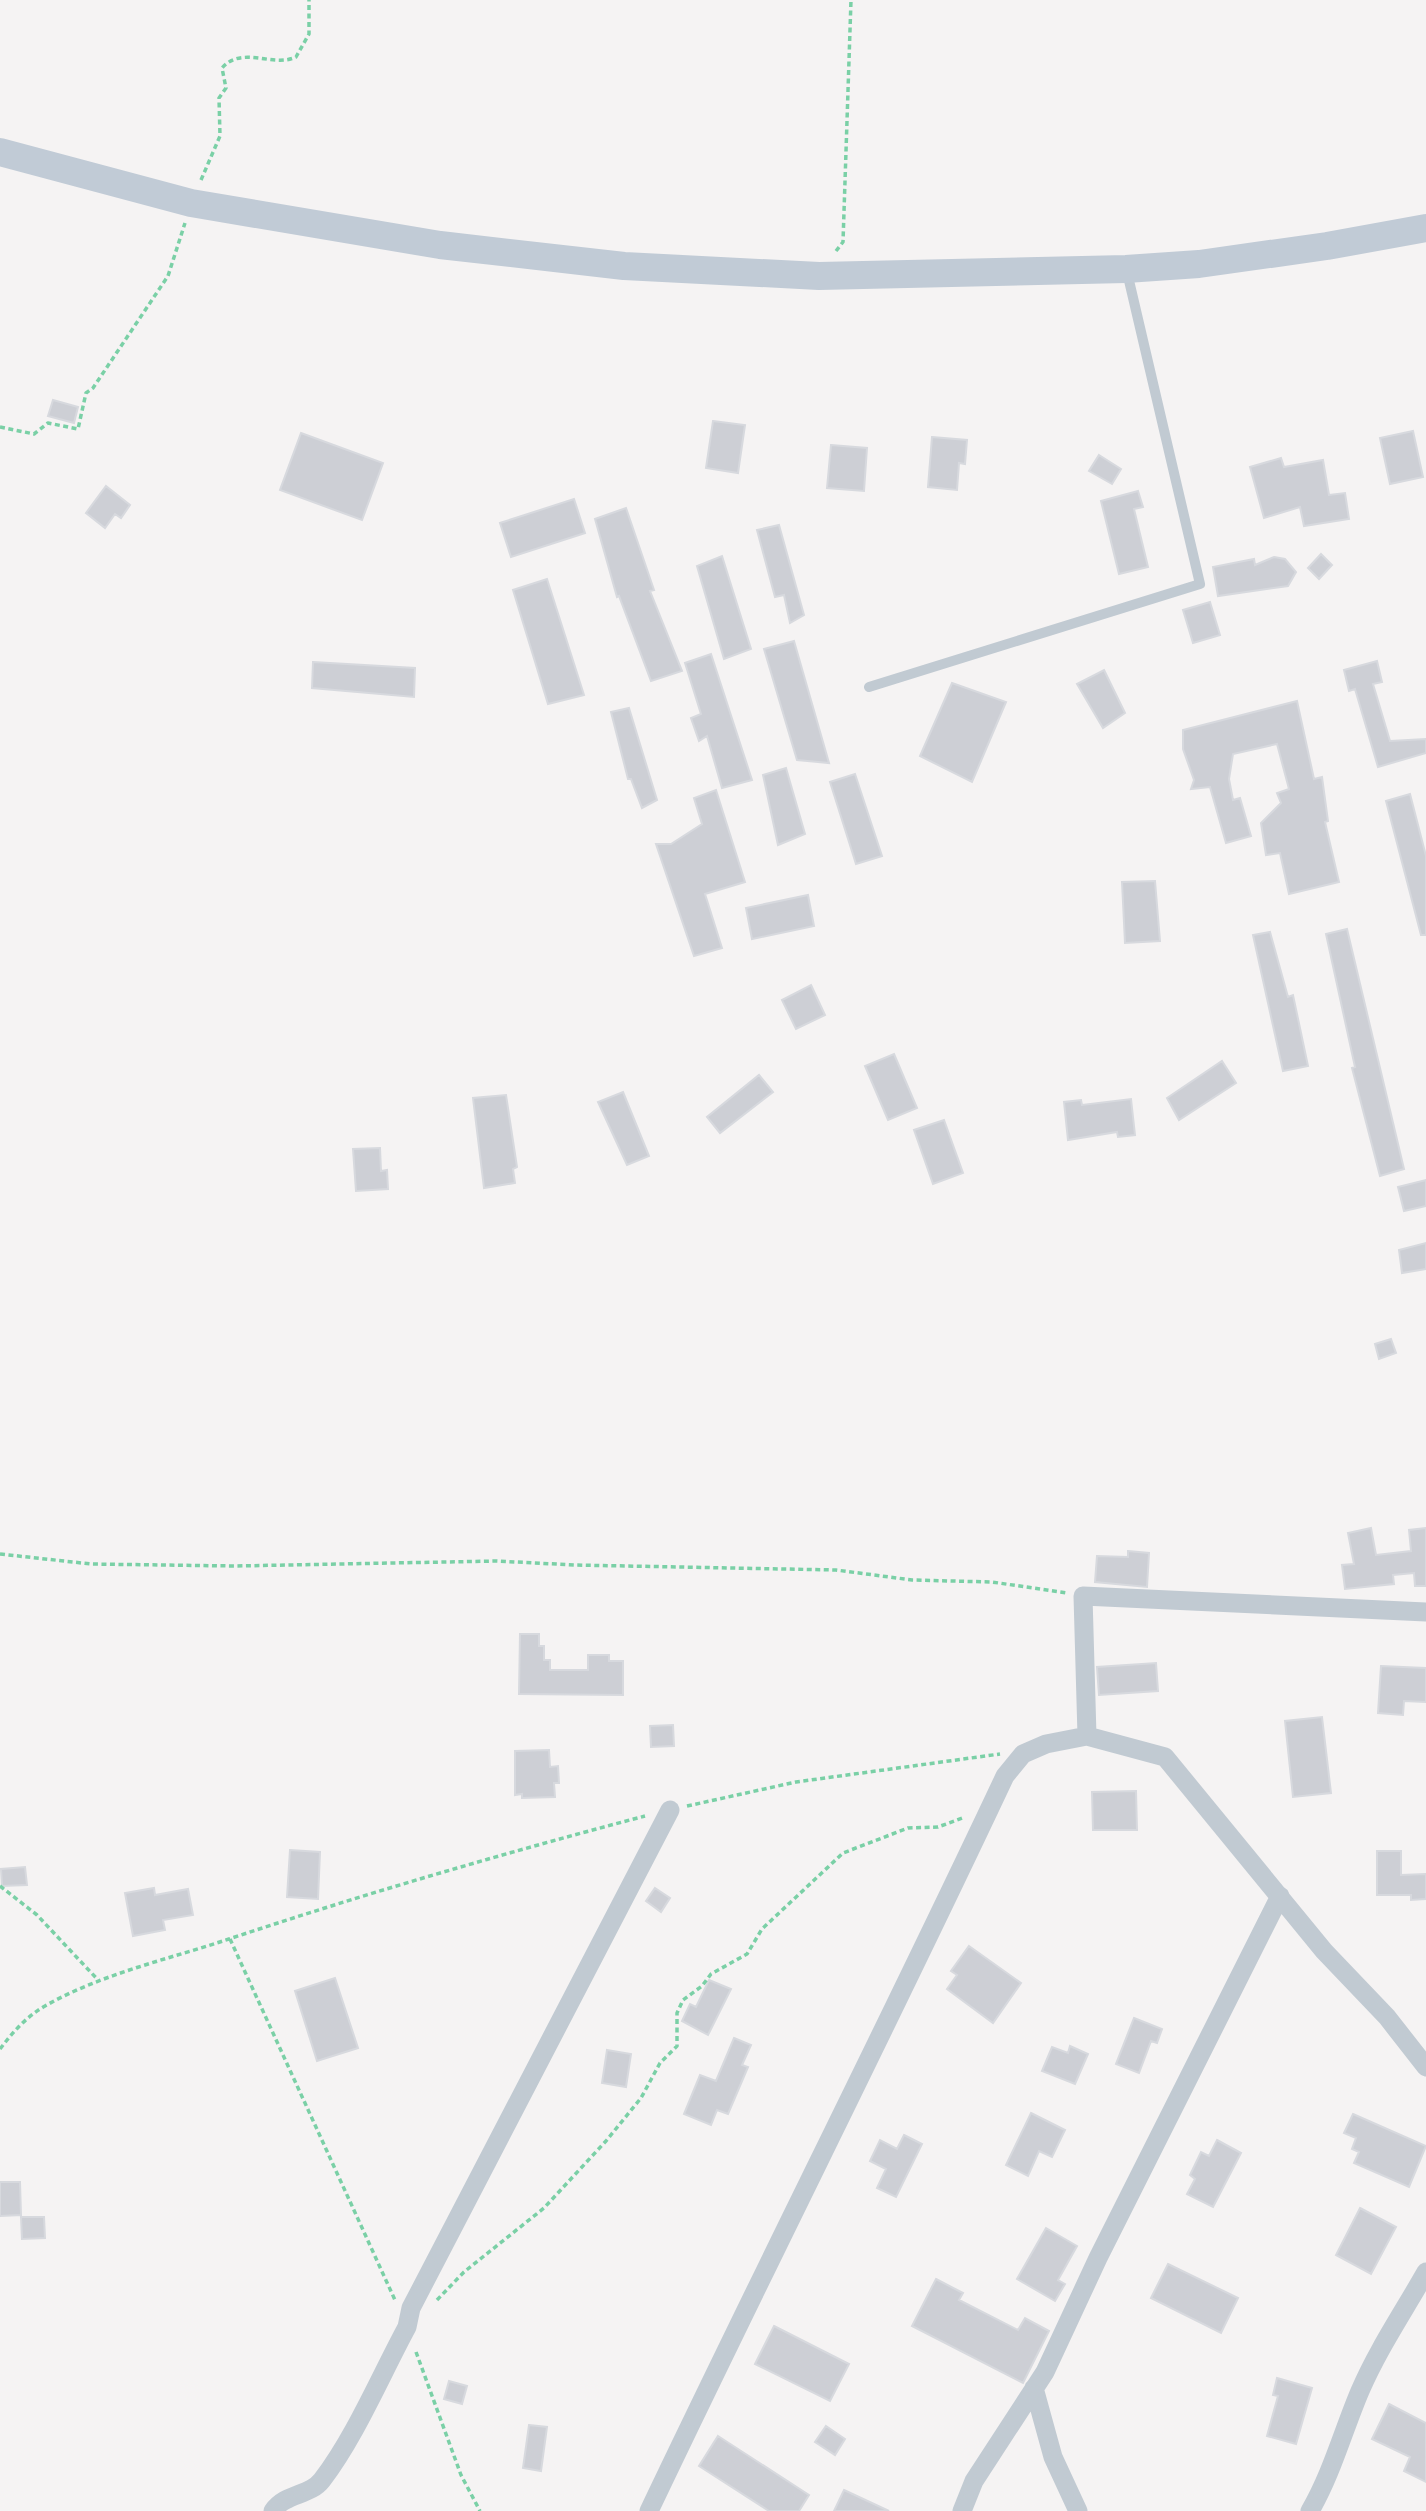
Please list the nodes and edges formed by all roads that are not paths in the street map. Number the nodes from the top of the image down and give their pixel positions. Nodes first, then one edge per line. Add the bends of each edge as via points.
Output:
1 (0, 152) edge
2 (1426, 228) edge
3 (1126, 268) junction
4 (869, 687) dead end
5 (1426, 1612) edge
6 (1087, 1735) junction
7 (670, 1810) road end
8 (1280, 1896) junction
9 (1426, 2067) edge
10 (1426, 2272) edge
11 (1034, 2388) junction
12 (274, 2511) edge
13 (649, 2511) edge
14 (962, 2511) edge
15 (1078, 2511) edge
16 (1310, 2511) edge

1 - 3 main road via 191,204 480,250 624,266 819,276
2 - 3 main road via 1199,264
3 - 4 lane via 1200,584
5 - 6 street via 1083,1596
6 - 8 street via 1165,1757
6 - 13 street via 1037,1748 1005,1776
7 - 12 street via 453,2225 411,2308 407,2327 321,2482 279,2501
8 - 9 street
8 - 11 street
10 - 16 street via 1361,2389 1331,2472
11 - 14 street via 974,2481
11 - 15 street via 1053,2457

